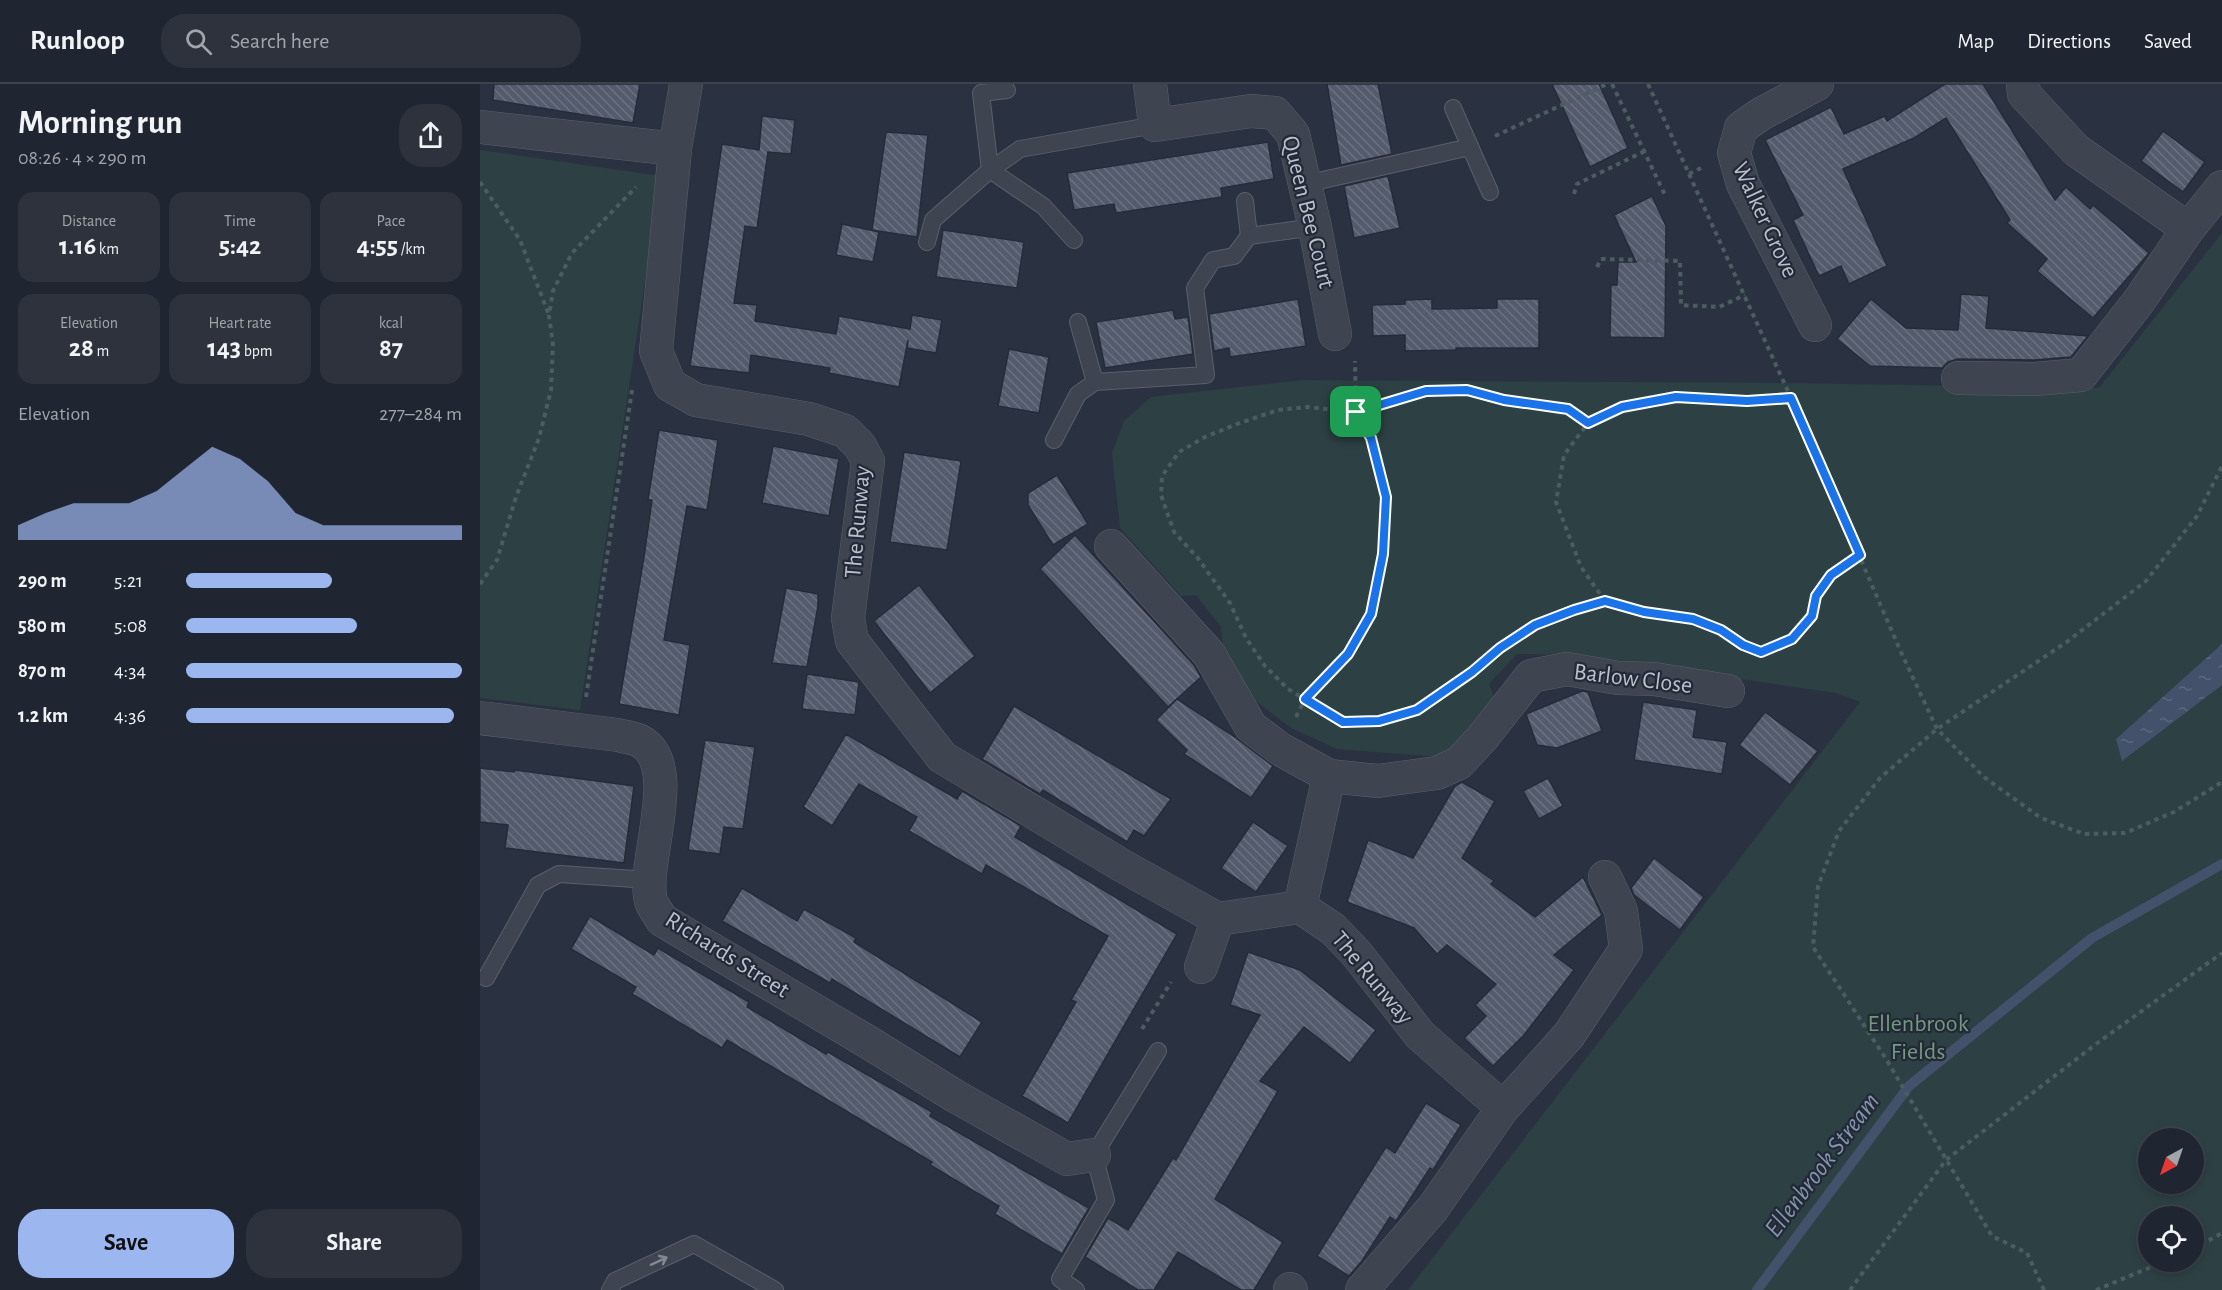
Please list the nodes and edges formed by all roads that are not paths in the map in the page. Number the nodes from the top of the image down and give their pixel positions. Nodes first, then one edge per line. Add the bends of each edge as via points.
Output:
1 (686, 84) edge
2 (1150, 84) edge
3 (1817, 84) edge
4 (2023, 84) edge
5 (1007, 90) dead end
6 (1454, 108) dead end
7 (1155, 126) junction
8 (480, 127) edge
9 (1470, 147) junction
10 (675, 149) junction
11 (990, 170) junction
12 (1305, 184) junction
13 (2222, 187) edge
14 (1490, 192) dead end
15 (1245, 201) dead end
16 (1315, 227) junction
17 (2188, 228) junction
18 (1249, 236) junction
19 (1074, 240) dead end
20 (927, 242) dead end
21 (1078, 322) dead end
22 (1815, 326) dead end
23 (1335, 334) road end
24 (1958, 378) dead end
25 (1095, 382) junction
26 (1054, 440) dead end
27 (1112, 546) dead end
28 (1728, 691) dead end
29 (480, 718) edge
30 (1329, 776) junction
31 (1605, 877) dead end
32 (650, 880) junction
33 (1300, 907) junction
34 (1218, 919) junction
35 (1201, 967) road end
36 (486, 978) dead end
37 (1158, 1051) road end
38 (1503, 1108) junction
39 (1094, 1155) junction
40 (610, 1290) edge
41 (775, 1290) edge
42 (1076, 1290) edge
43 (1362, 1290) edge

1 - 10 street, The Runway
2 - 7 street
3 - 22 street, Walker Grove via 1741,128 1734,153 1743,184
4 - 17 street via 2024,94 2076,150
5 - 11 lane via 981,93
6 - 9 lane
7 - 11 lane via 1020,149
7 - 12 street, Queen Bee Court via 1251,111 1275,113 1293,134
8 - 10 street
9 - 12 lane
9 - 14 lane
10 - 34 street, The Runway via 656,351 670,385 696,400 809,419 845,431 868,461 848,618 852,641 942,757
11 - 19 lane via 1043,206
11 - 20 lane via 933,220
12 - 16 street, Queen Bee Court
13 - 17 street
15 - 18 lane
16 - 18 lane
16 - 23 street, Queen Bee Court
17 - 24 street via 2139,301 2081,375
18 - 25 lane via 1234,256 1213,260 1195,288 1206,375
21 - 25 lane
25 - 26 lane via 1078,394
27 - 30 street, Barlow Close via 1209,654 1251,727 1280,750
28 - 30 street, Barlow Close via 1567,669 1532,676 1459,763 1437,772 1378,781
29 - 32 street, Richards Street via 618,735 640,741 651,751 658,765 661,797
30 - 33 street
31 - 38 street via 1621,911 1626,949 1569,1035
32 - 36 lane via 559,874 538,885
32 - 39 street, Richards Street via 652,903 662,920 1067,1159
33 - 34 street
33 - 38 street, The Runway via 1334,929 1420,1035
34 - 35 street
37 - 39 lane
38 - 43 street via 1433,1208
39 - 42 lane via 1106,1200 1060,1279
40 -> 41 lane via 615,1281 694,1244

